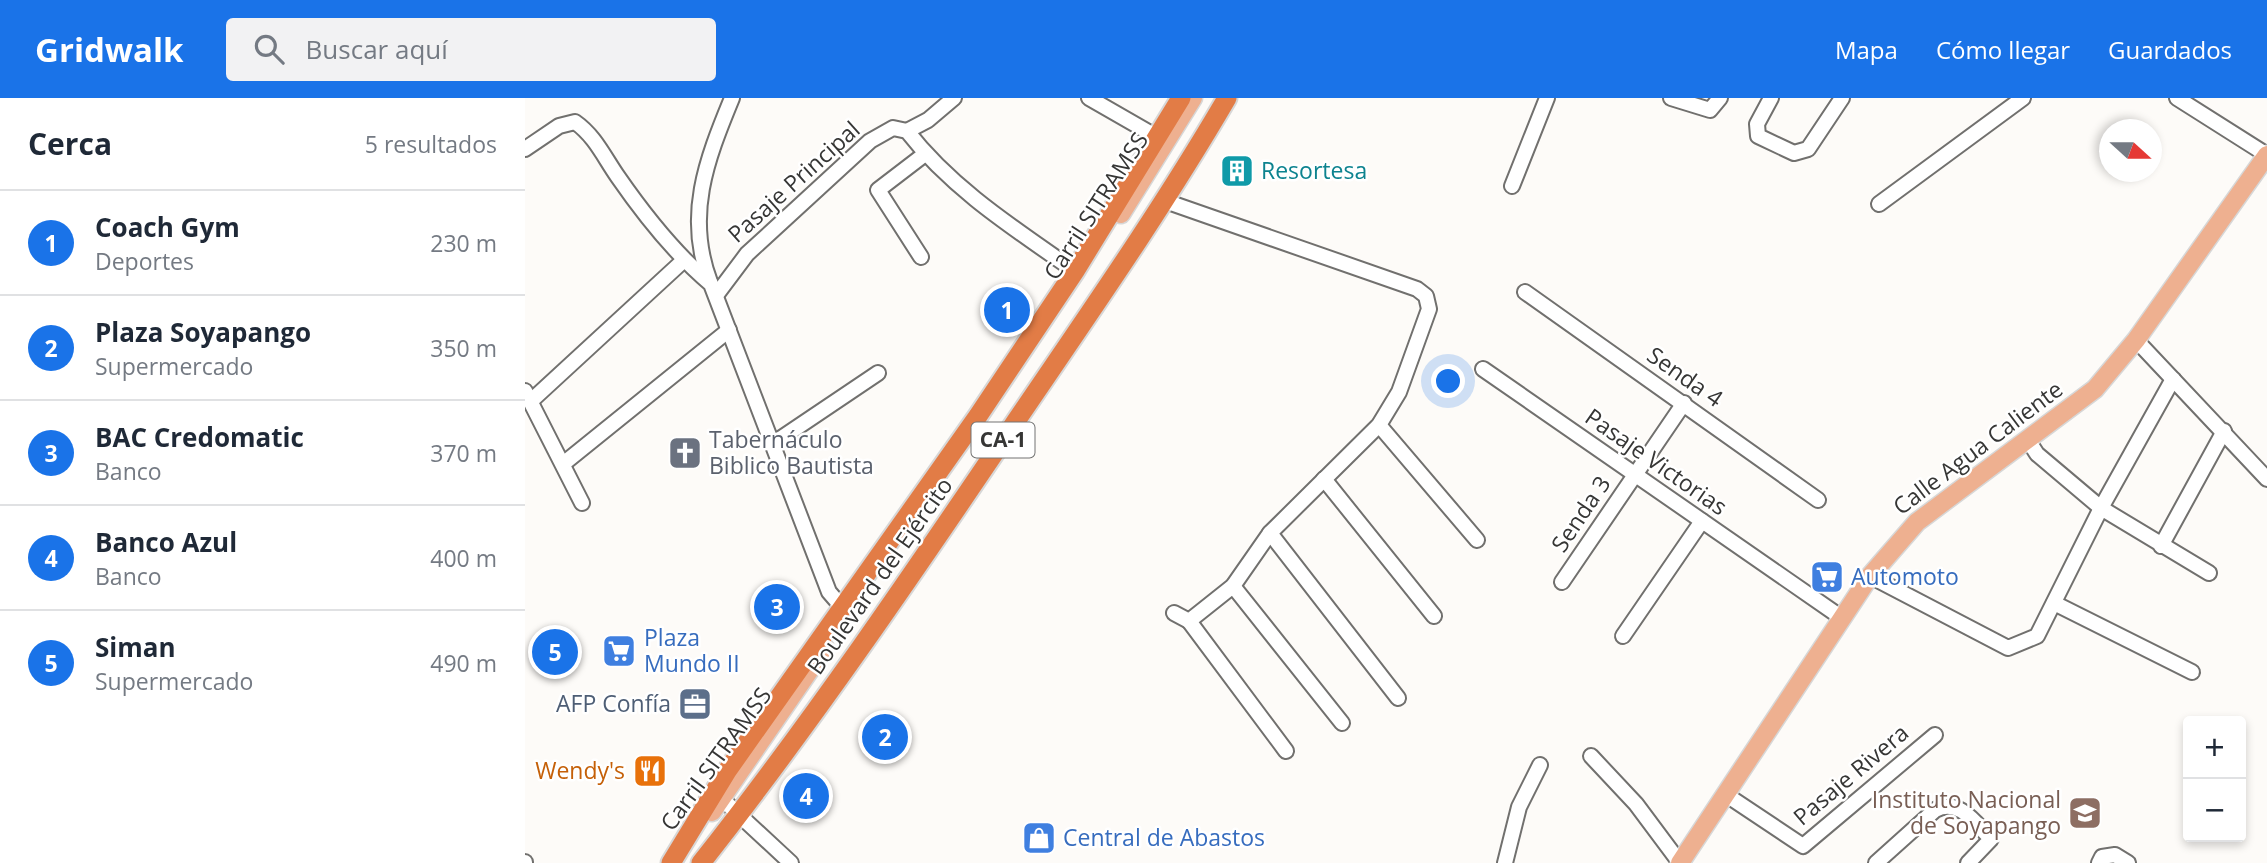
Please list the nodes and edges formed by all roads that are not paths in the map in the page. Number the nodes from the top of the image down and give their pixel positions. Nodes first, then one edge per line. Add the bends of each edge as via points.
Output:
1 (732, 98) edge
2 (954, 98) edge
3 (1089, 98) edge
4 (1181, 98) edge
5 (1193, 98) edge
6 (1219, 98) edge
7 (1227, 98) edge
8 (1546, 98) edge
9 (1671, 98) edge
10 (1720, 98) edge
11 (1771, 98) edge
12 (1842, 98) edge
13 (2023, 98) edge
14 (2177, 98) edge
15 (907, 131) junction
16 (1157, 137) junction
17 (525, 149) edge
18 (925, 154) junction
19 (2267, 155) edge
20 (1512, 186) dead end
21 (1165, 201) junction
22 (1879, 204) dead end
23 (921, 257) dead end
24 (683, 261) junction
25 (1075, 271) junction
26 (714, 289) junction
27 (1525, 292) dead end
28 (729, 330) junction
29 (2136, 340) junction
30 (1483, 369) dead end
31 (878, 373) dead end
32 (2173, 379) junction
33 (528, 396) edge
34 (1684, 403) junction
35 (1379, 425) junction
36 (2224, 431) junction
37 (2028, 440) junction
38 (774, 443) junction
39 (563, 464) junction
40 (1635, 475) junction
41 (2267, 479) edge
42 (1324, 480) junction
43 (1818, 500) dead end
44 (582, 503) dead end
45 (2101, 508) junction
46 (1702, 521) junction
47 (1270, 533) junction
48 (1477, 540) dead end
49 (2161, 546) junction
50 (2209, 573) dead end
51 (1870, 576) junction
52 (1562, 582) dead end
53 (1233, 586) junction
54 (2054, 603) junction
55 (842, 607) junction
56 (1174, 613) dead end
57 (1434, 616) dead end
58 (1842, 618) junction
59 (1189, 621) junction
60 (1623, 636) dead end
61 (2192, 672) dead end
62 (1398, 698) dead end
63 (1342, 723) dead end
64 (1935, 735) dead end
65 (1286, 751) dead end
66 (1591, 756) dead end
67 (1540, 765) dead end
68 (770, 775) junction
69 (1725, 794) junction
70 (721, 798) junction
71 (739, 815) junction
72 (673, 859) edge
73 (1681, 861) edge
74 (701, 863) edge
75 (791, 863) edge
76 (1505, 863) edge
77 (1875, 863) edge
78 (1968, 863) edge
79 (2099, 863) edge
80 (2128, 863) edge

1 - 26 street via 699,196 697,232
2 - 15 street, Pasaje Principal
3 - 16 street
4 - 16 highway, Boulevard del Ejército / CA-1
5 - 70 main road, Carril SITRAMSS via 1014,376
6 - 68 main road, Carril SITRAMSS via 1088,306 819,694 778,755
7 - 21 highway, Boulevard del Ejército / CA-1
8 - 20 street
9 - 10 street via 1710,110
11 - 12 street via 1756,124 1758,136 1794,153 1808,149
13 - 22 street
14 - 19 street
15 - 18 street
15 - 26 street, Pasaje Principal via 893,128 870,141
16 - 25 highway, Boulevard del Ejército / CA-1
17 - 24 street via 559,126 575,122 588,131
18 - 23 street via 878,190
18 - 25 street via 955,183
19 - 29 main road, Calle Agua Caliente
21 - 35 street via 1370,271 1426,296 1429,309 1416,351
21 - 68 highway, Boulevard del Ejército / CA-1 via 890,608
24 - 26 street
24 - 33 street
25 - 55 highway, Boulevard del Ejército / CA-1
26 - 28 street
27 - 34 street, Senda 4
28 - 38 street
28 - 39 street
29 - 32 street
29 - 37 main road, Calle Agua Caliente via 2095,389
30 - 40 street, Pasaje Victorias
31 - 38 street
32 - 36 street
32 - 45 street
33 - 39 street
34 - 40 street, Senda 3
34 - 43 street, Senda 4
35 - 42 street
35 - 48 street
36 - 41 street
36 - 49 street
37 - 45 street via 2035,452
37 - 51 main road, Calle Agua Caliente via 1917,522
38 - 55 street via 829,592
39 - 44 street
40 - 46 street, Pasaje Victorias
40 - 52 street, Senda 3
42 - 47 street
42 - 57 street
45 - 49 street
45 - 54 street
46 - 58 street, Pasaje Victorias
46 - 60 street
47 - 53 street
47 - 62 street
49 - 50 street
51 - 54 street via 2008,648 2037,636
51 - 58 main road, Calle Agua Caliente
53 - 59 street
53 - 63 street
54 - 61 street
55 - 72 highway, Boulevard del Ejército / CA-1 via 720,781
56 - 59 street
58 - 69 main road, Calle Agua Caliente
59 - 65 street
64 - 69 street, Pasaje Rivera via 1803,846
66 - 73 street
67 - 76 street via 1519,807
68 - 71 highway, Boulevard del Ejército / CA-1
69 - 73 main road, Calle Agua Caliente
70 - 71 street
70 - 72 main road, Carril SITRAMSS
71 - 74 highway, Boulevard del Ejército / CA-1
71 - 75 street
77 - 78 street via 1944,806 1963,811 1991,839
79 - 80 street via 2102,857 2115,855

